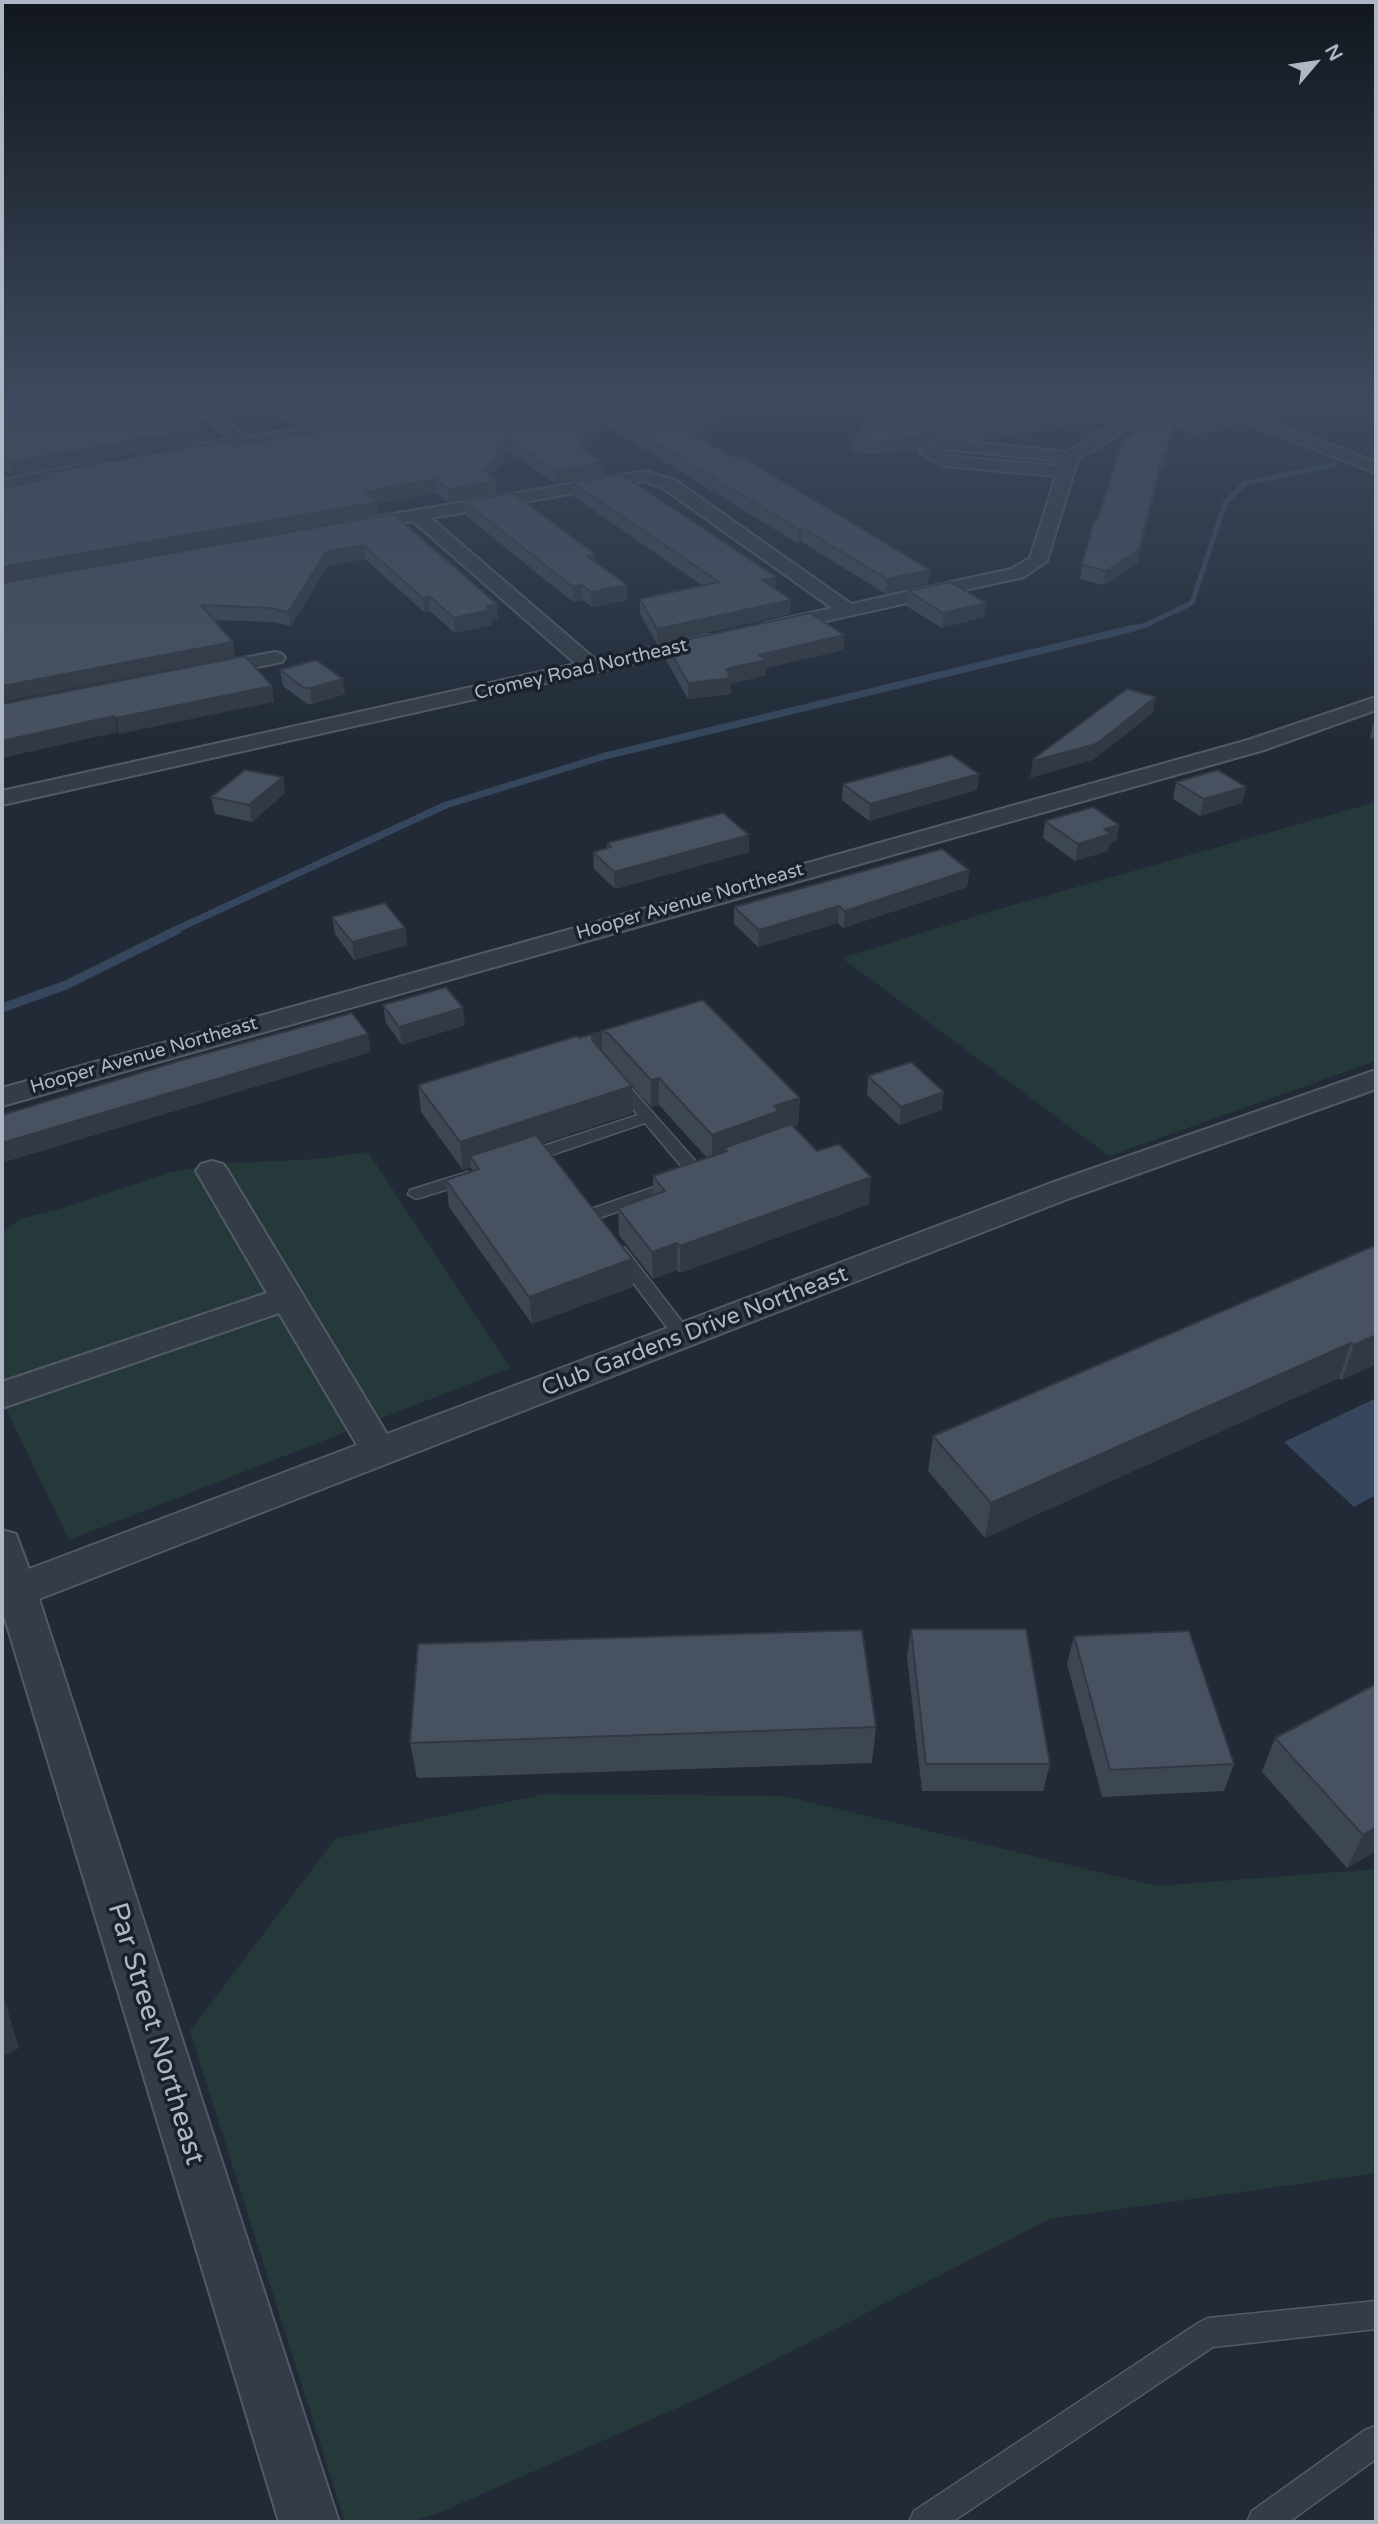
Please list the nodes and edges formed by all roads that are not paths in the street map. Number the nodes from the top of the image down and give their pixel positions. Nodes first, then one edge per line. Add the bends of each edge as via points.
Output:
1 (401, 517) edge
2 (419, 517) edge
3 (715, 517) edge
4 (1052, 517) edge
5 (336, 529) edge
6 (846, 609) junction
7 (753, 631) edge
8 (726, 637) edge
9 (275, 658) dead end
10 (593, 668) junction
11 (193, 674) edge
12 (1376, 703) edge
13 (2, 798) edge
14 (611, 1075) edge
15 (1376, 1079) edge
16 (2, 1097) edge
17 (648, 1117) junction
18 (505, 1164) edge
19 (212, 1171) dead end
20 (479, 1173) edge
21 (416, 1194) dead end
22 (288, 1298) junction
23 (684, 1337) junction
24 (2, 1395) edge
25 (380, 1453) junction
26 (2, 1545) edge
27 (16, 1591) junction
28 (1376, 2315) edge
29 (1376, 2441) edge
30 (309, 2522) edge
31 (925, 2522) edge
32 (1263, 2522) edge

1 - 5 street
2 - 10 street
3 - 6 street
4 - 6 street via 1038,561 1017,573
6 - 7 street
8 - 10 street, Cromey Road Northeast
9 - 11 street
10 - 13 street, Cromey Road Northeast
12 - 16 street, Hooper Avenue Northeast via 1256,745
14 - 17 lane
15 - 23 street, Club Gardens Drive Northeast via 1062,1191
17 - 18 lane via 547,1157
17 - 23 lane via 705,1174 595,1220
19 - 22 street
20 - 21 lane
22 - 24 street
22 - 25 street
23 - 25 street, Club Gardens Drive Northeast
25 - 27 street, Club Gardens Drive Northeast
26 - 27 street, Par Street Northeast
27 - 30 street, Par Street Northeast
28 - 31 lane via 1208,2333
29 - 32 lane

